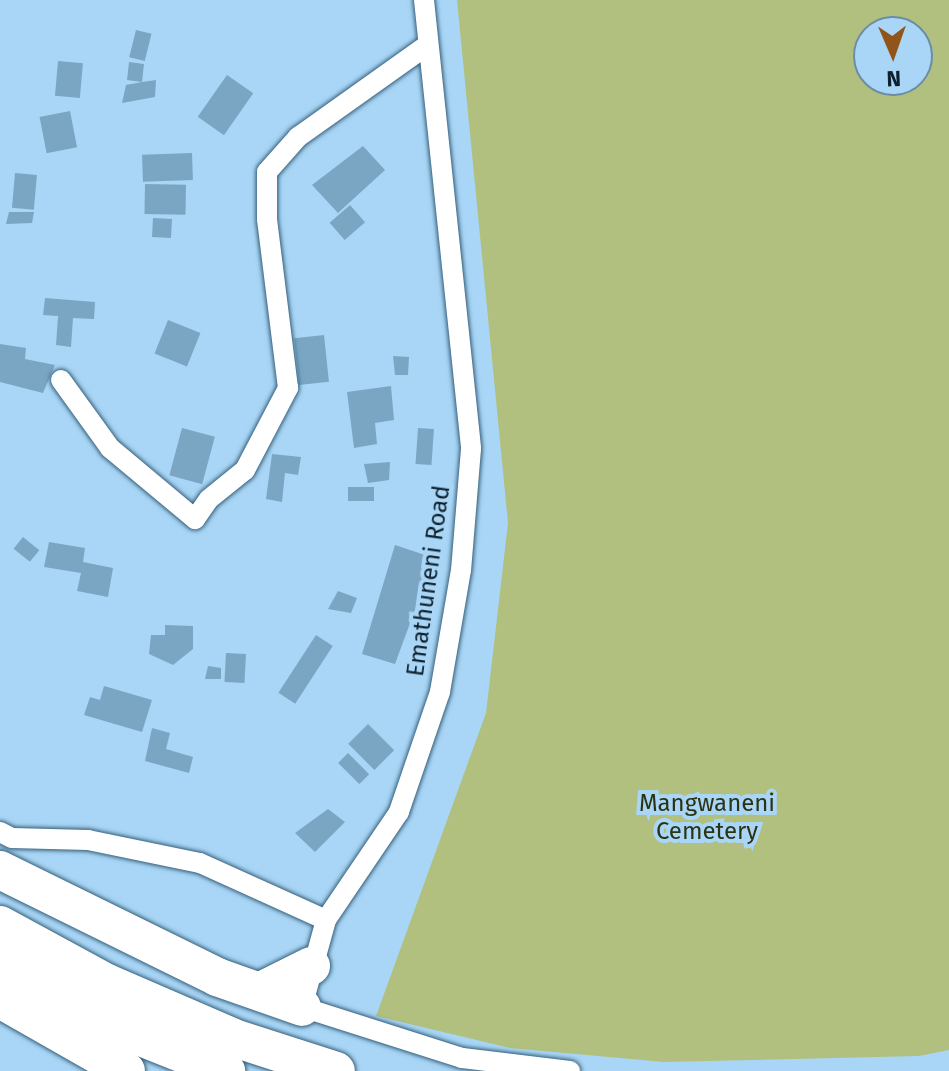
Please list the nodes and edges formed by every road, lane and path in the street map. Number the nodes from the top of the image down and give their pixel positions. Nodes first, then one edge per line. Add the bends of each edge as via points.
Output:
1 (424, 0) edge
2 (426, 46) junction
3 (61, 380) dead end
4 (0, 832) edge
5 (0, 870) edge
6 (326, 920) junction
7 (0, 925) edge
8 (0, 965) edge
9 (311, 966) junction
10 (261, 991) junction
11 (0, 999) edge
12 (302, 1007) junction
13 (126, 1071) edge
14 (226, 1071) edge
15 (336, 1071) edge
16 (570, 1071) edge

1 - 2 street, Emathuneni Road
2 - 3 street via 298,137 267,172 267,219 288,388 245,470 209,499 195,519 110,448
2 - 6 street, Emathuneni Road via 471,449 461,570 440,692 399,812
4 - 6 street via 12,838 88,840 200,863
5 - 10 highway via 145,944
6 - 9 street, Emathuneni Road
7 - 15 highway via 121,989 234,1038
8 - 14 highway via 126,1031
9 - 10 highway
9 - 12 street, Emathuneni Road
10 - 12 highway
11 - 13 highway
12 - 16 street via 462,1058

